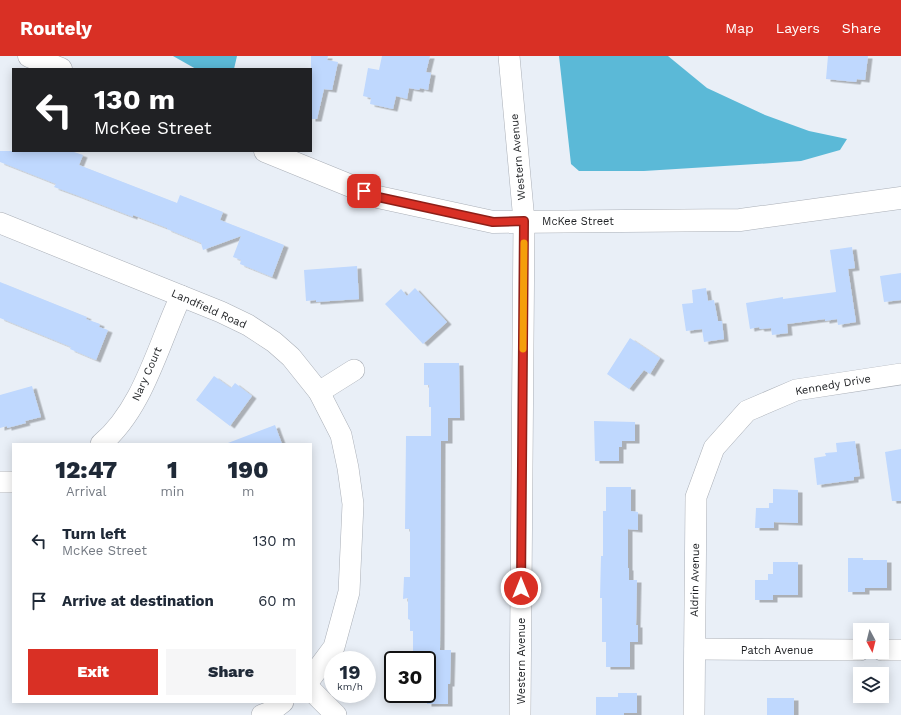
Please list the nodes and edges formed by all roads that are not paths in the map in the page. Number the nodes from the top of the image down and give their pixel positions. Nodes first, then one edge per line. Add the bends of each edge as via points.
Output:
1 (28, 56) edge
2 (509, 56) edge
3 (58, 68) edge
4 (267, 152) edge
5 (901, 198) edge
6 (524, 221) junction
7 (0, 223) edge
8 (181, 296) junction
9 (354, 370) dead end
10 (901, 374) edge
11 (319, 392) junction
12 (102, 443) edge
13 (714, 448) joint
14 (0, 482) edge
15 (12, 482) edge
16 (694, 649) junction
17 (853, 650) edge
18 (889, 650) edge
19 (901, 650) edge
20 (312, 677) edge
21 (312, 691) edge
22 (282, 703) edge
23 (262, 715) edge
24 (336, 715) edge
25 (520, 715) edge
26 (694, 715) edge

1 - 3 street
2 - 6 street, Western Avenue
4 - 6 street, McKee Street via 378,197 493,222
5 - 6 street, McKee Street via 740,220
6 - 25 street, Western Avenue
7 - 8 street, Landfield Road
8 - 11 street, Landfield Road via 248,325 274,342
8 - 12 street, Nary Court via 130,412
9 - 11 street
10 - 13 street, Kennedy Drive via 796,390 747,411
11 - 20 street, Landfield Road via 341,435 353,504 349,592 334,647
13 - 16 street, Aldrin Avenue via 696,497
14 - 15 street
16 - 17 street, Patch Avenue
16 - 26 street, Aldrin Avenue
18 - 19 street
21 - 24 street
22 - 23 street

